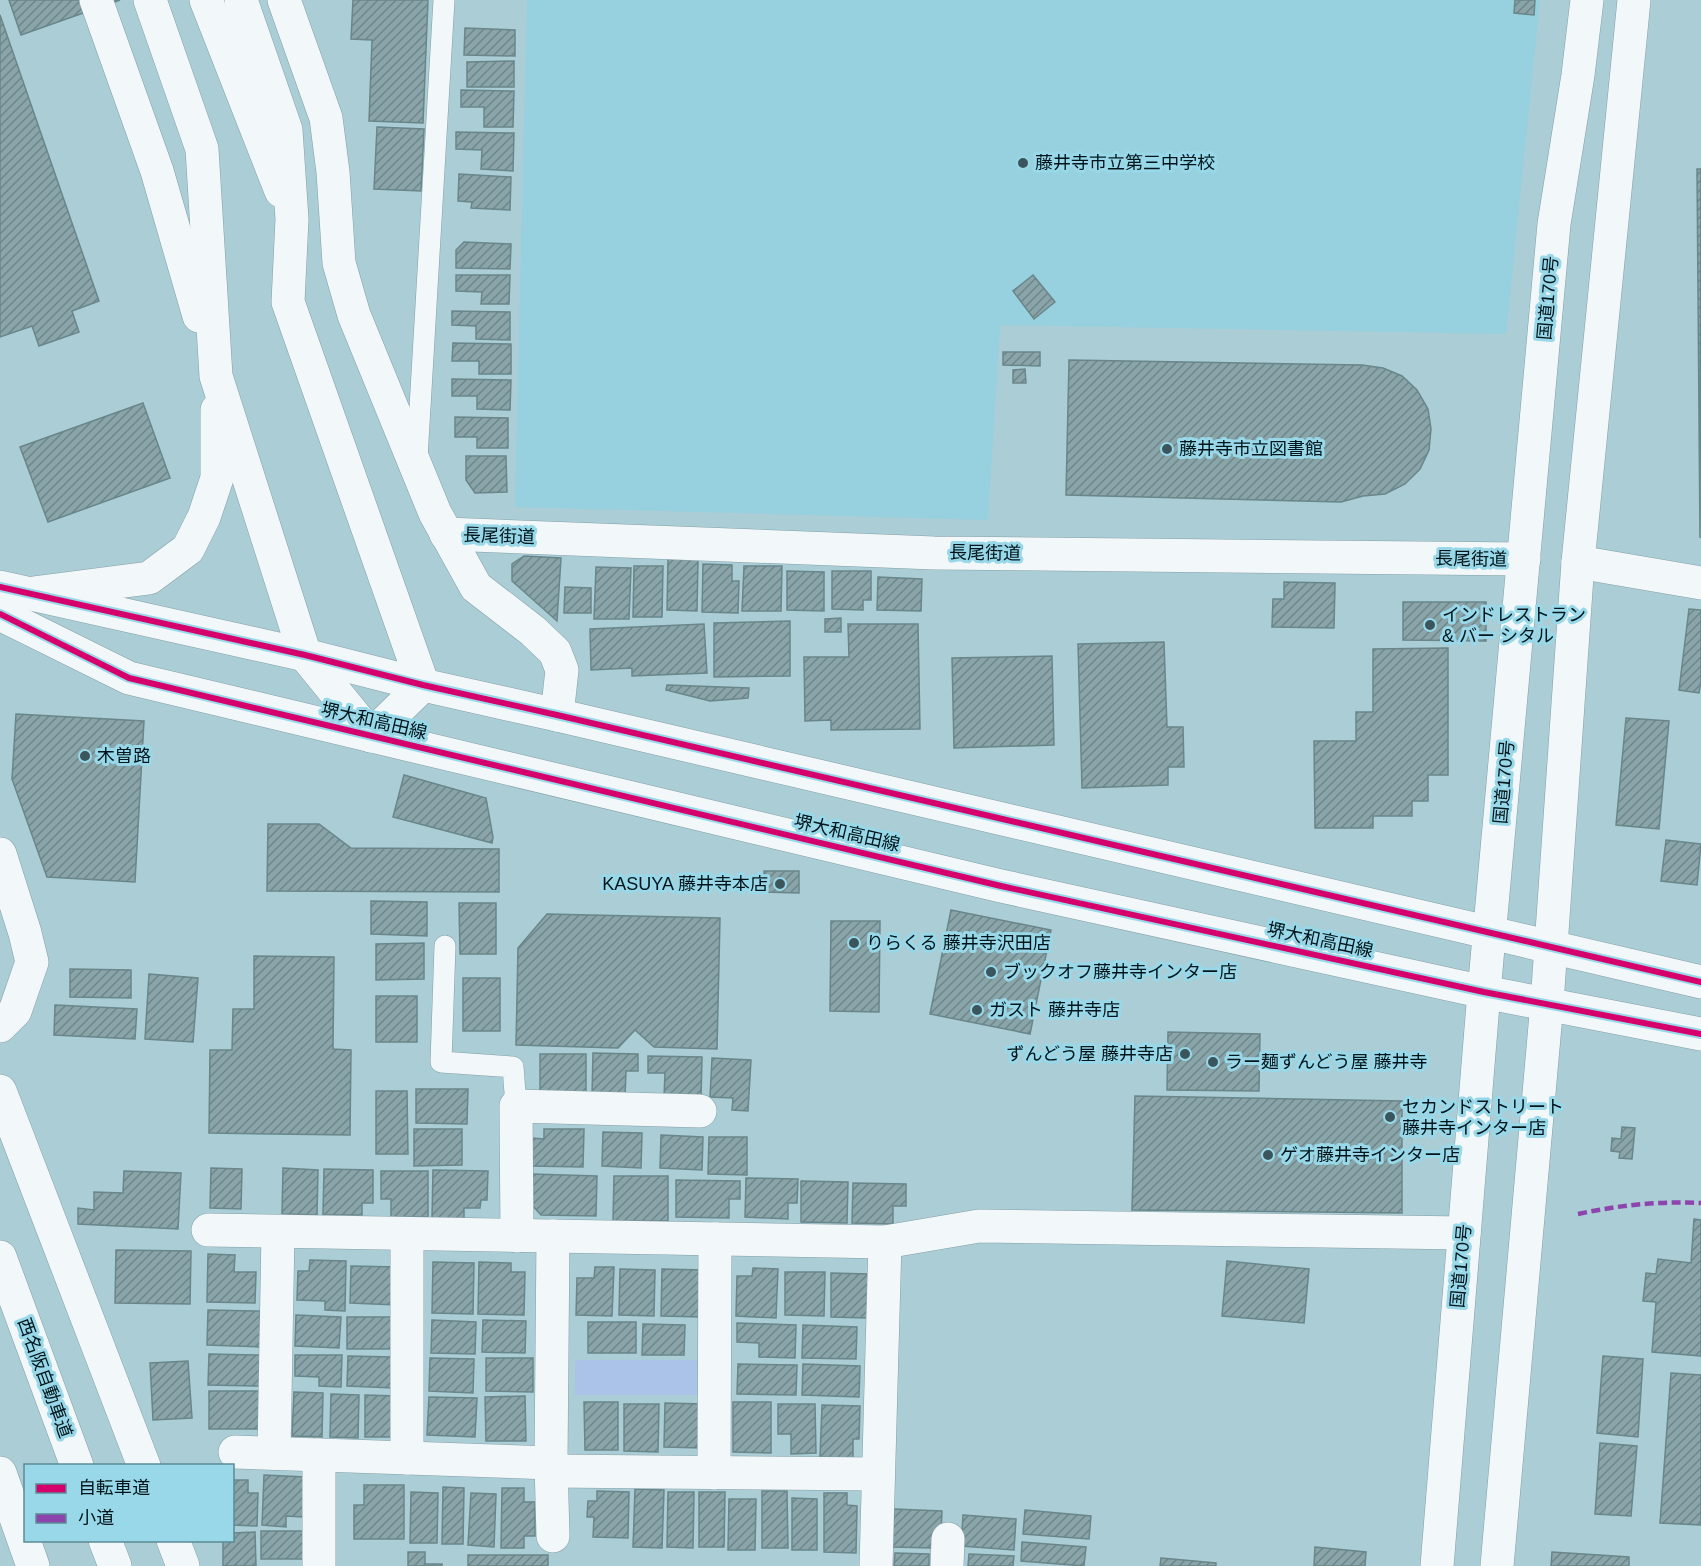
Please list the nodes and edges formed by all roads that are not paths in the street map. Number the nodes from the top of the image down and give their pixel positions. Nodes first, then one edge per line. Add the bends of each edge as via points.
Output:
1 (96, 0) edge
2 (150, 0) edge
3 (206, 0) edge
4 (241, 0) edge
5 (284, 0) edge
6 (444, 0) edge
7 (1587, 0) edge
8 (1634, 0) edge
9 (292, 219) junction
10 (216, 376) junction
11 (416, 468) junction
12 (446, 534) junction
13 (1524, 559) junction
14 (1578, 562) junction
15 (1701, 583) edge
16 (0, 587) edge
17 (33, 593) junction
18 (0, 614) edge
19 (306, 655) junction
20 (423, 685) junction
21 (557, 715) junction
22 (371, 736) junction
23 (0, 854) edge
24 (1490, 932) junction
25 (445, 946) dead end
26 (1551, 946) junction
27 (1701, 982) edge
28 (1484, 992) junction
29 (1547, 1003) junction
30 (0, 1026) edge
31 (1701, 1034) edge
32 (0, 1090) edge
33 (516, 1106) junction
34 (700, 1111) dead end
35 (208, 1230) dead end
36 (278, 1232) junction
37 (1464, 1233) junction
38 (407, 1234) junction
39 (517, 1236) junction
40 (553, 1236) junction
41 (715, 1239) junction
42 (885, 1242) junction
43 (0, 1257) edge
44 (235, 1452) dead end
45 (274, 1454) junction
46 (319, 1455) junction
47 (407, 1458) junction
48 (76, 1464) edge
49 (143, 1464) edge
50 (551, 1467) junction
51 (0, 1473) edge
52 (714, 1473) junction
53 (878, 1474) junction
54 (553, 1536) dead end
55 (24, 1541) edge
56 (24, 1542) edge
57 (106, 1542) edge
58 (174, 1542) edge
59 (33, 1566) edge
60 (115, 1566) edge
61 (183, 1566) edge
62 (319, 1566) edge
63 (876, 1566) edge
64 (1437, 1566) edge
65 (1497, 1566) edge

1 - 10 main road via 157,171
2 - 10 main road via 202,149
3 - 9 main road
4 - 9 main road via 286,130
5 - 11 main road via 326,118 339,263 354,315
6 - 11 lane
7 - 13 main road, 国道170号 via 1554,224
8 - 14 main road
9 - 20 main road via 288,303
10 - 17 main road via 217,478 188,549 149,578
10 - 19 main road
11 - 12 main road
12 - 13 main road, 長尾街道 via 934,553
12 - 21 main road via 476,587 555,652 562,670
13 - 24 main road, 国道170号
14 - 15 main road
14 - 26 main road
16 - 17 main road
17 - 19 main road
18 - 22 main road, 堺大和高田線 via 129,678
19 - 20 main road
19 - 22 main road
20 - 21 main road
20 - 22 main road
21 - 24 main road
22 - 28 main road, 堺大和高田線 via 1001,886
23 - 30 main road via 32,962 15,1011
24 - 26 main road
24 - 28 main road, 国道170号
25 - 33 lane via 441,1062 513,1067
26 - 27 main road
26 - 29 main road
28 - 29 main road, 堺大和高田線
28 - 37 main road, 国道170号
29 - 31 main road, 堺大和高田線
29 - 65 main road
32 - 49 main road
33 - 34 main road
33 - 39 main road
35 - 36 main road
36 - 38 main road
36 - 45 main road
37 - 42 main road via 979,1227
37 - 64 main road, 国道170号
38 - 39 main road
38 - 47 main road
39 - 40 main road
40 - 41 main road
40 - 50 main road
41 - 42 main road
41 - 52 main road
42 - 53 main road
43 - 48 main road, 西名阪自動車道
44 - 45 main road
45 - 46 main road
46 - 47 main road
46 - 62 main road
47 - 50 main road
50 - 52 main road
50 - 54 main road
51 - 55 main road
52 - 53 main road
53 - 63 main road
56 - 59 main road
57 - 60 main road
58 - 61 main road

